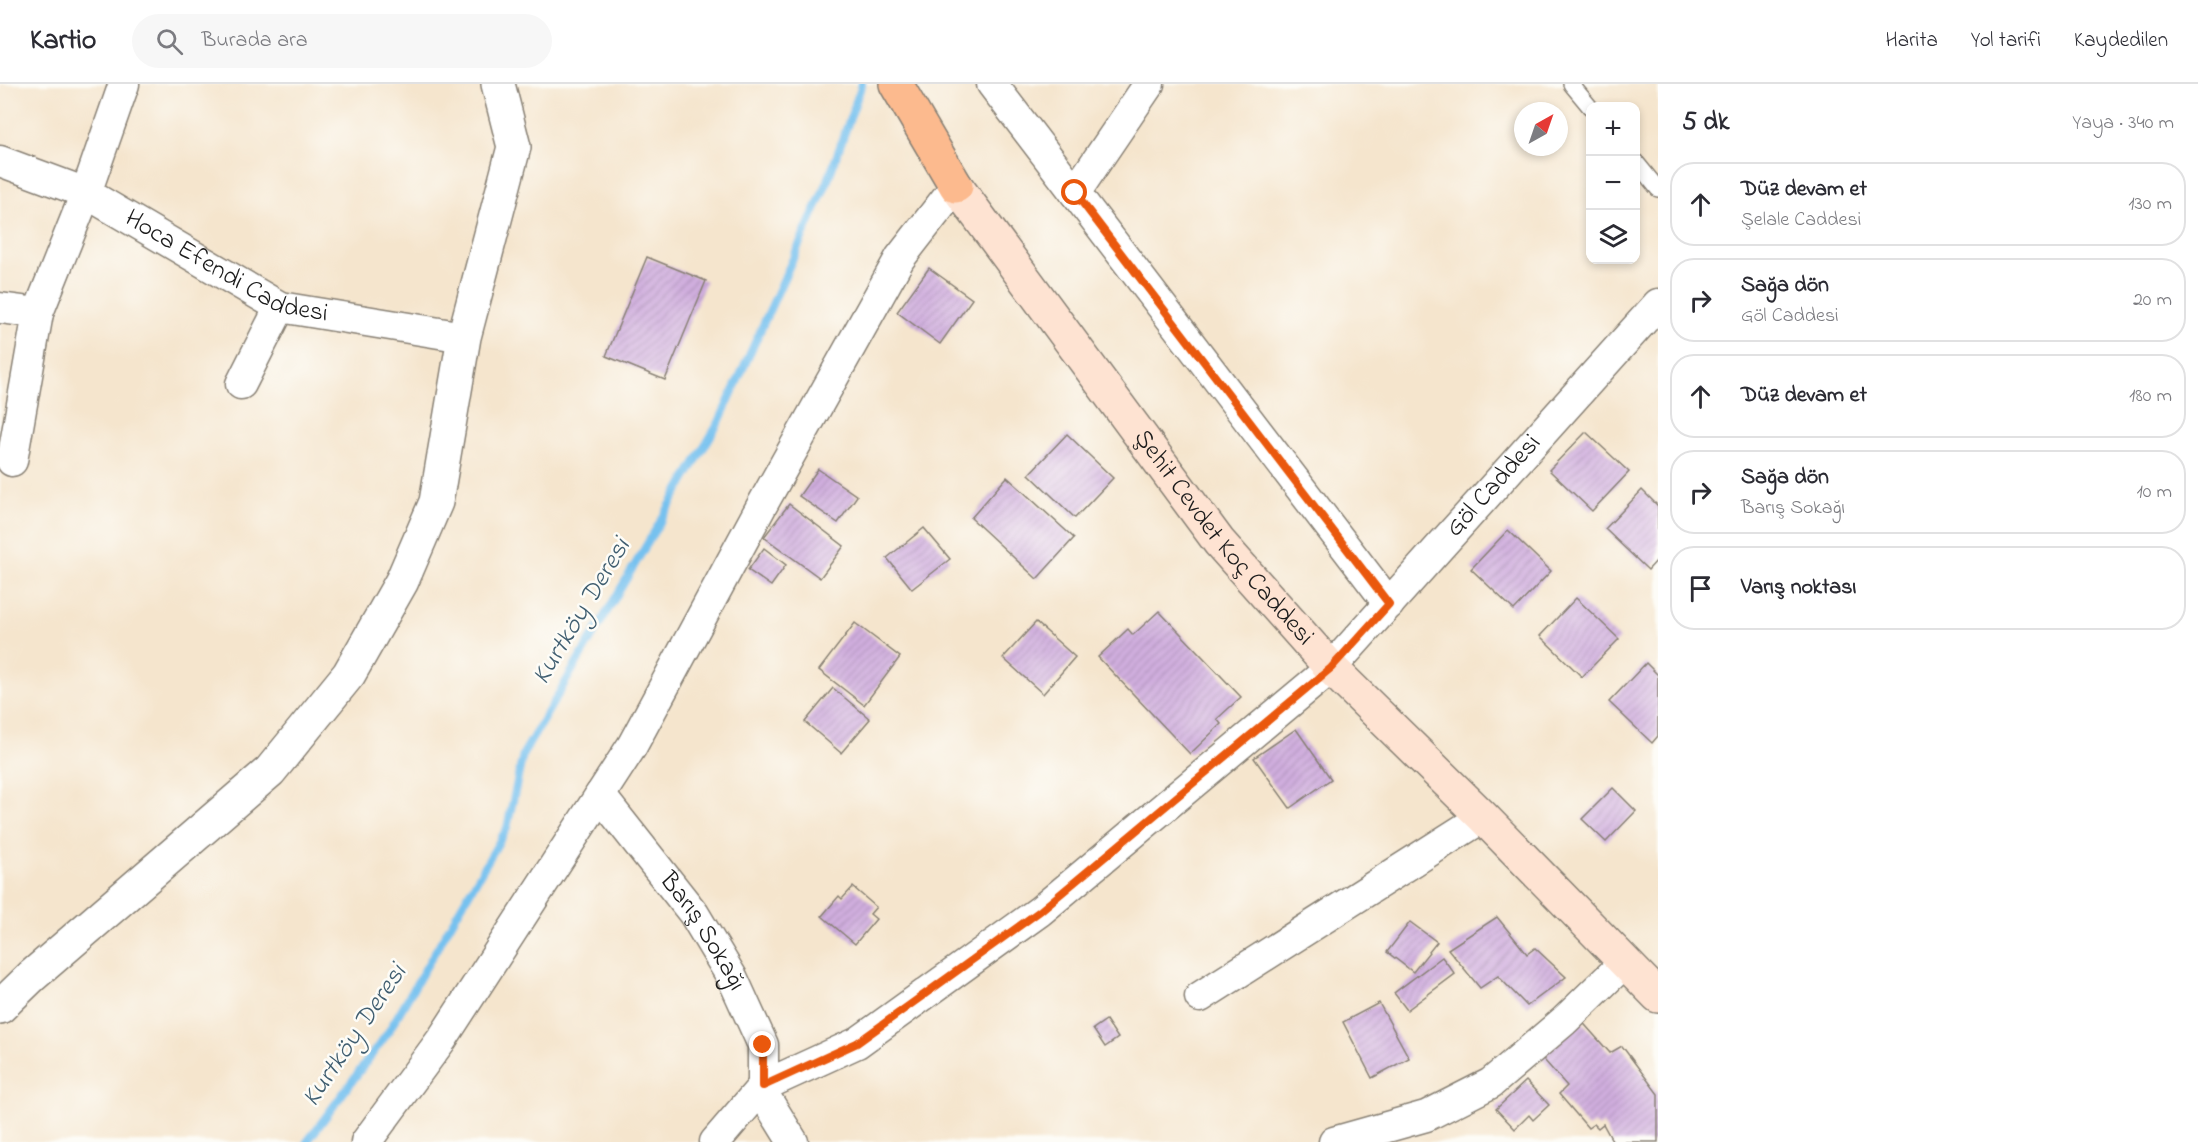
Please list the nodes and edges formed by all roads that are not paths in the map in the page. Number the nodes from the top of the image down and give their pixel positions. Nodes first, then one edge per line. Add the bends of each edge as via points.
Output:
1 (124, 84) edge
2 (498, 84) edge
3 (896, 84) edge
4 (992, 84) edge
5 (1149, 84) edge
6 (1571, 84) edge
7 (1586, 102) edge
8 (0, 161) edge
9 (1640, 168) edge
10 (956, 186) junction
11 (1658, 189) edge
12 (86, 193) junction
13 (1075, 193) junction
14 (1658, 304) edge
15 (280, 307) junction
16 (0, 308) edge
17 (38, 313) junction
18 (464, 337) junction
19 (241, 384) dead end
20 (12, 461) dead end
21 (1389, 604) junction
22 (1331, 668) junction
23 (600, 795) junction
24 (1483, 817) junction
25 (1624, 963) junction
26 (1658, 996) edge
27 (1200, 997) dead end
28 (0, 1007) edge
29 (763, 1086) junction
30 (366, 1142) edge
31 (715, 1142) edge
32 (793, 1142) edge
33 (1334, 1142) edge

1 - 12 street
2 - 18 street via 514,147
3 - 10 main road, Şehit Cevdet Koç Caddesi
4 - 13 street
5 - 13 street
6 - 7 lane
8 - 12 street, Hoca Efendi Caddesi
9 - 11 lane
10 - 22 main road, Şehit Cevdet Koç Caddesi via 1219,542
10 - 23 street via 900,258 632,746
12 - 15 street, Hoca Efendi Caddesi
12 - 17 street
13 - 21 street
14 - 21 street, Göl Caddesi
15 - 18 street, Hoca Efendi Caddesi
15 - 19 street
16 - 17 street
17 - 20 street
18 - 28 street via 436,502 402,581 349,674 270,771
21 - 22 street, Göl Caddesi
22 - 24 main road, Şehit Cevdet Koç Caddesi
22 - 29 street, Göl Caddesi via 1040,911 857,1043
23 - 29 street, Barış Sokağı via 694,915 733,979 763,1045
23 - 30 street via 442,1040
24 - 25 main road, Şehit Cevdet Koç Caddesi
24 - 27 street
25 - 26 main road, Şehit Cevdet Koç Caddesi
25 - 33 street via 1491,1083 1426,1116
29 - 31 street
29 - 32 street via 767,1100

